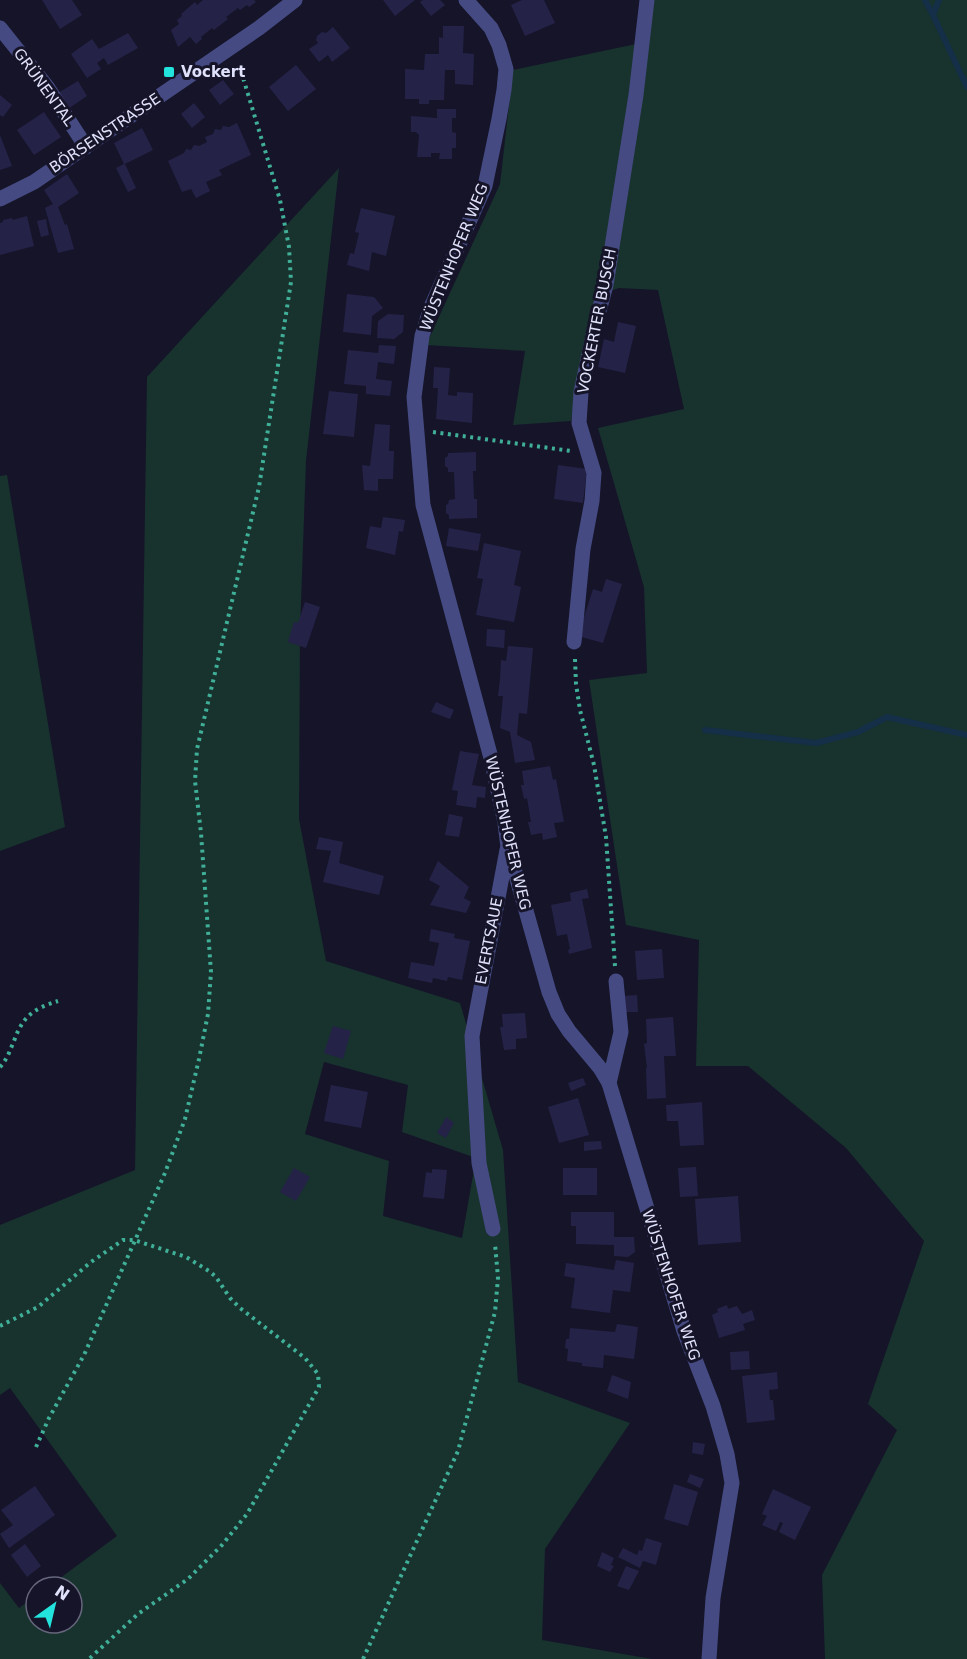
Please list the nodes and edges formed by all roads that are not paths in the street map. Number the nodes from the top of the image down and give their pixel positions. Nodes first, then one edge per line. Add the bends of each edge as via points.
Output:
1 (296, 0) edge
2 (466, 0) edge
3 (647, 0) edge
4 (0, 28) edge
5 (86, 147) junction
6 (0, 199) edge
7 (574, 642) road end
8 (508, 847) junction
9 (616, 981) road end
10 (609, 1083) junction
11 (493, 1229) road end
12 (709, 1659) edge

1 - 5 street, BÖRSENSTRASSE
2 - 8 street, WÜSTENHOFER WEG via 499,45 506,69 504,90 485,186 422,336 414,397 423,505 491,758
3 - 7 street, VOCKERTER BUSCH via 606,285 581,392 579,423 594,473
4 - 5 street, GRÜNENTAL via 48,88
5 - 6 street, BÖRSENSTRASSE via 34,182
8 - 10 street, WÜSTENHOFER WEG via 549,993 569,1031
8 - 11 street, EVERTSAUE via 472,1036 479,1163
9 - 10 street via 621,1032
10 - 12 street, WÜSTENHOFER WEG via 680,1320 727,1454 732,1483 712,1598

